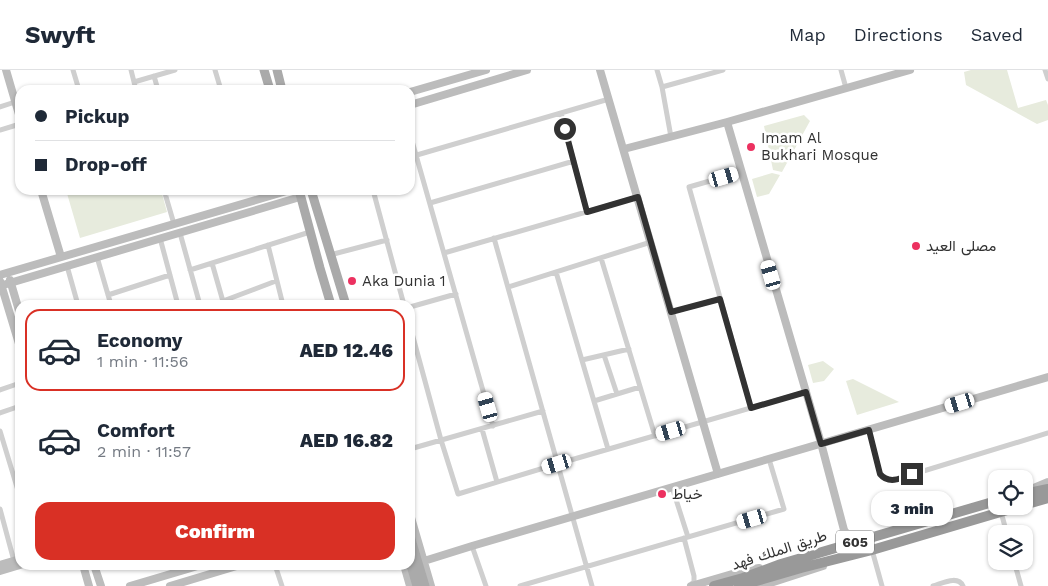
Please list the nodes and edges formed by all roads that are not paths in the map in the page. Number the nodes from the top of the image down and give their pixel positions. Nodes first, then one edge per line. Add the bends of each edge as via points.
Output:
1 (73, 70) edge
2 (131, 70) edge
3 (175, 70) edge
4 (216, 70) edge
5 (264, 70) edge
6 (276, 70) edge
7 (486, 70) edge
8 (527, 70) edge
9 (600, 70) edge
10 (657, 70) edge
11 (723, 70) edge
12 (841, 70) edge
13 (910, 70) edge
14 (1046, 70) edge
15 (4, 72) edge
16 (897, 72) edge
17 (154, 76) junction
18 (1048, 79) edge
19 (134, 82) junction
20 (78, 85) edge
21 (135, 85) edge
22 (157, 85) edge
23 (220, 85) edge
24 (268, 85) edge
25 (280, 85) edge
26 (662, 87) junction
27 (846, 88) junction
28 (415, 91) edge
29 (609, 99) junction
30 (15, 102) joint
31 (415, 104) edge
32 (0, 107) edge
33 (561, 113) junction
34 (726, 122) junction
35 (15, 126) edge
36 (0, 130) edge
37 (671, 137) junction
38 (624, 149) junction
39 (415, 152) edge
40 (416, 155) junction
41 (574, 161) junction
42 (741, 172) junction
43 (42, 195) edge
44 (166, 195) edge
45 (272, 195) edge
46 (295, 195) edge
47 (301, 195) edge
48 (312, 195) edge
49 (374, 195) edge
50 (265, 197) junction
51 (638, 197) junction
52 (430, 203) junction
53 (268, 206) junction
54 (587, 212) junction
55 (174, 224) junction
56 (310, 232) junction
57 (180, 233) junction
58 (140, 234) junction
59 (160, 238) junction
60 (494, 238) junction
61 (387, 240) junction
62 (651, 242) junction
63 (143, 243) junction
64 (268, 245) junction
65 (444, 253) junction
66 (330, 256) junction
67 (61, 257) junction
68 (97, 257) junction
69 (601, 258) junction
70 (212, 263) junction
71 (68, 266) junction
72 (190, 270) junction
73 (556, 272) junction
74 (4, 274) edge
75 (170, 275) junction
76 (276, 280) junction
77 (11, 283) junction
78 (0, 284) edge
79 (508, 287) junction
80 (456, 294) junction
81 (108, 295) junction
82 (720, 299) junction
83 (16, 300) edge
84 (76, 300) edge
85 (110, 300) edge
86 (177, 300) edge
87 (199, 300) edge
88 (223, 300) edge
89 (231, 300) edge
90 (282, 300) edge
91 (330, 300) edge
92 (344, 300) edge
93 (403, 300) edge
94 (415, 306) edge
95 (671, 312) junction
96 (15, 331) edge
97 (415, 344) edge
98 (628, 348) junction
99 (604, 355) junction
100 (582, 360) junction
101 (1048, 378) edge
102 (15, 385) edge
103 (640, 387) junction
104 (0, 390) edge
105 (806, 392) junction
106 (617, 394) junction
107 (594, 401) junction
108 (15, 408) edge
109 (751, 408) junction
110 (543, 411) junction
111 (0, 413) edge
112 (703, 422) junction
113 (493, 426) junction
114 (482, 429) junction
115 (869, 430) junction
116 (0, 431) edge
117 (1048, 433) edge
118 (655, 436) junction
119 (441, 440) junction
120 (821, 444) junction
121 (415, 448) edge
122 (608, 449) junction
123 (768, 459) junction
124 (557, 464) junction
125 (718, 474) junction
126 (15, 480) edge
127 (497, 482) junction
128 (1048, 482) edge
129 (672, 487) junction
130 (1033, 489) edge
131 (1048, 489) edge
132 (1033, 492) edge
133 (1048, 498) edge
134 (988, 503) edge
135 (1033, 503) edge
136 (0, 509) edge
137 (991, 515) edge
138 (572, 517) junction
139 (415, 531) edge
140 (686, 538) junction
141 (864, 540) junction
142 (472, 546) junction
143 (872, 550) junction
144 (15, 552) edge
145 (850, 556) junction
146 (15, 562) edge
147 (424, 562) junction
148 (15, 563) edge
149 (780, 564) junction
150 (0, 565) edge
151 (586, 567) junction
152 (84, 570) edge
153 (96, 570) edge
154 (183, 570) edge
155 (223, 570) edge
156 (277, 570) edge
157 (407, 570) edge
158 (412, 570) edge
159 (415, 570) edge
160 (1017, 570) edge
161 (0, 571) edge
162 (417, 585) edge
163 (89, 586) edge
164 (101, 586) edge
165 (130, 586) edge
166 (170, 586) edge
167 (282, 586) edge
168 (486, 586) edge
169 (520, 586) edge
170 (592, 586) edge
171 (691, 586) edge
172 (714, 586) edge
173 (738, 586) edge
174 (760, 586) edge
175 (882, 586) edge
176 (933, 586) edge
177 (963, 586) edge
178 (1021, 586) edge

1 - 20 street
2 - 19 street
3 - 17 street
4 - 23 street
5 - 24 main road
6 - 25 main road
7 - 28 street
8 - 31 street
9 - 29 street
10 - 26 street
11 - 26 street
12 - 27 street
13 - 16 street
14 - 18 street
15 - 30 street
16 - 27 street
17 - 19 street
17 - 22 street
19 - 21 street
26 - 37 street
27 - 34 street
29 - 33 street
29 - 38 street
30 - 32 street
33 - 40 street
33 - 41 street
34 - 37 street
34 - 42 street
35 - 36 street
37 - 38 street
38 - 51 street
39 - 40 street
40 - 52 street
41 - 52 street
41 - 54 street
42 - 82 street via 689,187
42 - 105 street
43 - 67 street
44 - 55 street
45 - 50 street
46 - 53 street
47 - 56 main road
48 - 66 main road
49 - 61 street
50 - 53 street
50 - 55 street
51 - 54 street
51 - 62 street
52 - 65 street
53 - 57 street
54 - 60 street
55 - 58 street
56 - 64 street
56 - 91 main road
57 - 59 street
57 - 72 street
58 - 63 street
58 - 67 street
59 - 63 street
59 - 75 street
60 - 65 street
60 - 79 street
61 - 66 street
61 - 93 street
62 - 69 street
62 - 95 street
63 - 68 street
64 - 70 street
64 - 76 street
65 - 80 street
66 - 92 main road
67 - 74 street
68 - 71 street
68 - 81 street
69 - 73 street
69 - 98 street
70 - 72 street
70 - 88 street
71 - 77 street
71 - 84 street
72 - 87 street
73 - 79 street
73 - 100 street
74 - 77 street
75 - 81 street
75 - 86 street
76 - 89 street
76 - 90 street
77 - 78 street
77 - 83 street
78 - 96 street
79 - 110 street
80 - 94 street
80 - 113 street
81 - 85 street
82 - 95 street
82 - 109 street
95 - 112 street
97 - 119 street
98 - 99 street
98 - 103 street
99 - 100 street
99 - 106 street
100 - 107 street
101 - 115 street
102 - 104 street
103 - 106 street
103 - 118 street
105 - 109 street
105 - 120 street
106 - 107 street
107 - 122 street
108 - 111 street
109 - 112 street
110 - 113 street
110 - 124 street
112 - 118 street
112 - 125 street
113 - 114 street
114 - 119 street
114 - 127 street
115 - 117 street via 880,474 888,480
115 - 120 street
116 - 126 street
118 - 122 street
119 - 121 street
119 - 127 street via 458,494
120 - 123 street
120 - 141 street via 844,530 851,537
122 - 124 street
123 - 125 street
123 - 140 street via 784,509
124 - 127 street
124 - 138 street
125 - 129 street
128 - 130 street
129 - 138 street
129 - 140 street
131 - 132 highway
133 - 135 highway, طريق الملك فهد / 605
134 - 141 highway, طريق الملك فهد / 605
136 - 144 street
137 - 143 highway, طريق الملك فهد / 605
138 - 142 street
138 - 151 street
139 - 147 street
140 - 151 street
140 - 171 street via 694,576
141 - 149 highway, طريق الملك فهد / 605
142 - 147 street
142 - 168 street
143 - 145 highway, طريق الملك فهد / 605
143 - 175 street
145 - 173 highway, طريق الملك فهد / 605
145 - 174 street
146 - 150 street
147 - 162 street
148 - 161 street
149 - 171 street
149 - 172 highway, طريق الملك فهد / 605
151 - 169 street
151 - 170 street
152 - 163 street
153 - 164 street
154 - 165 street
155 - 166 street
156 - 167 street
157 - 162 street
158 - 162 main road
159 - 162 main road
160 - 178 street
176 - 177 street via 955,580

